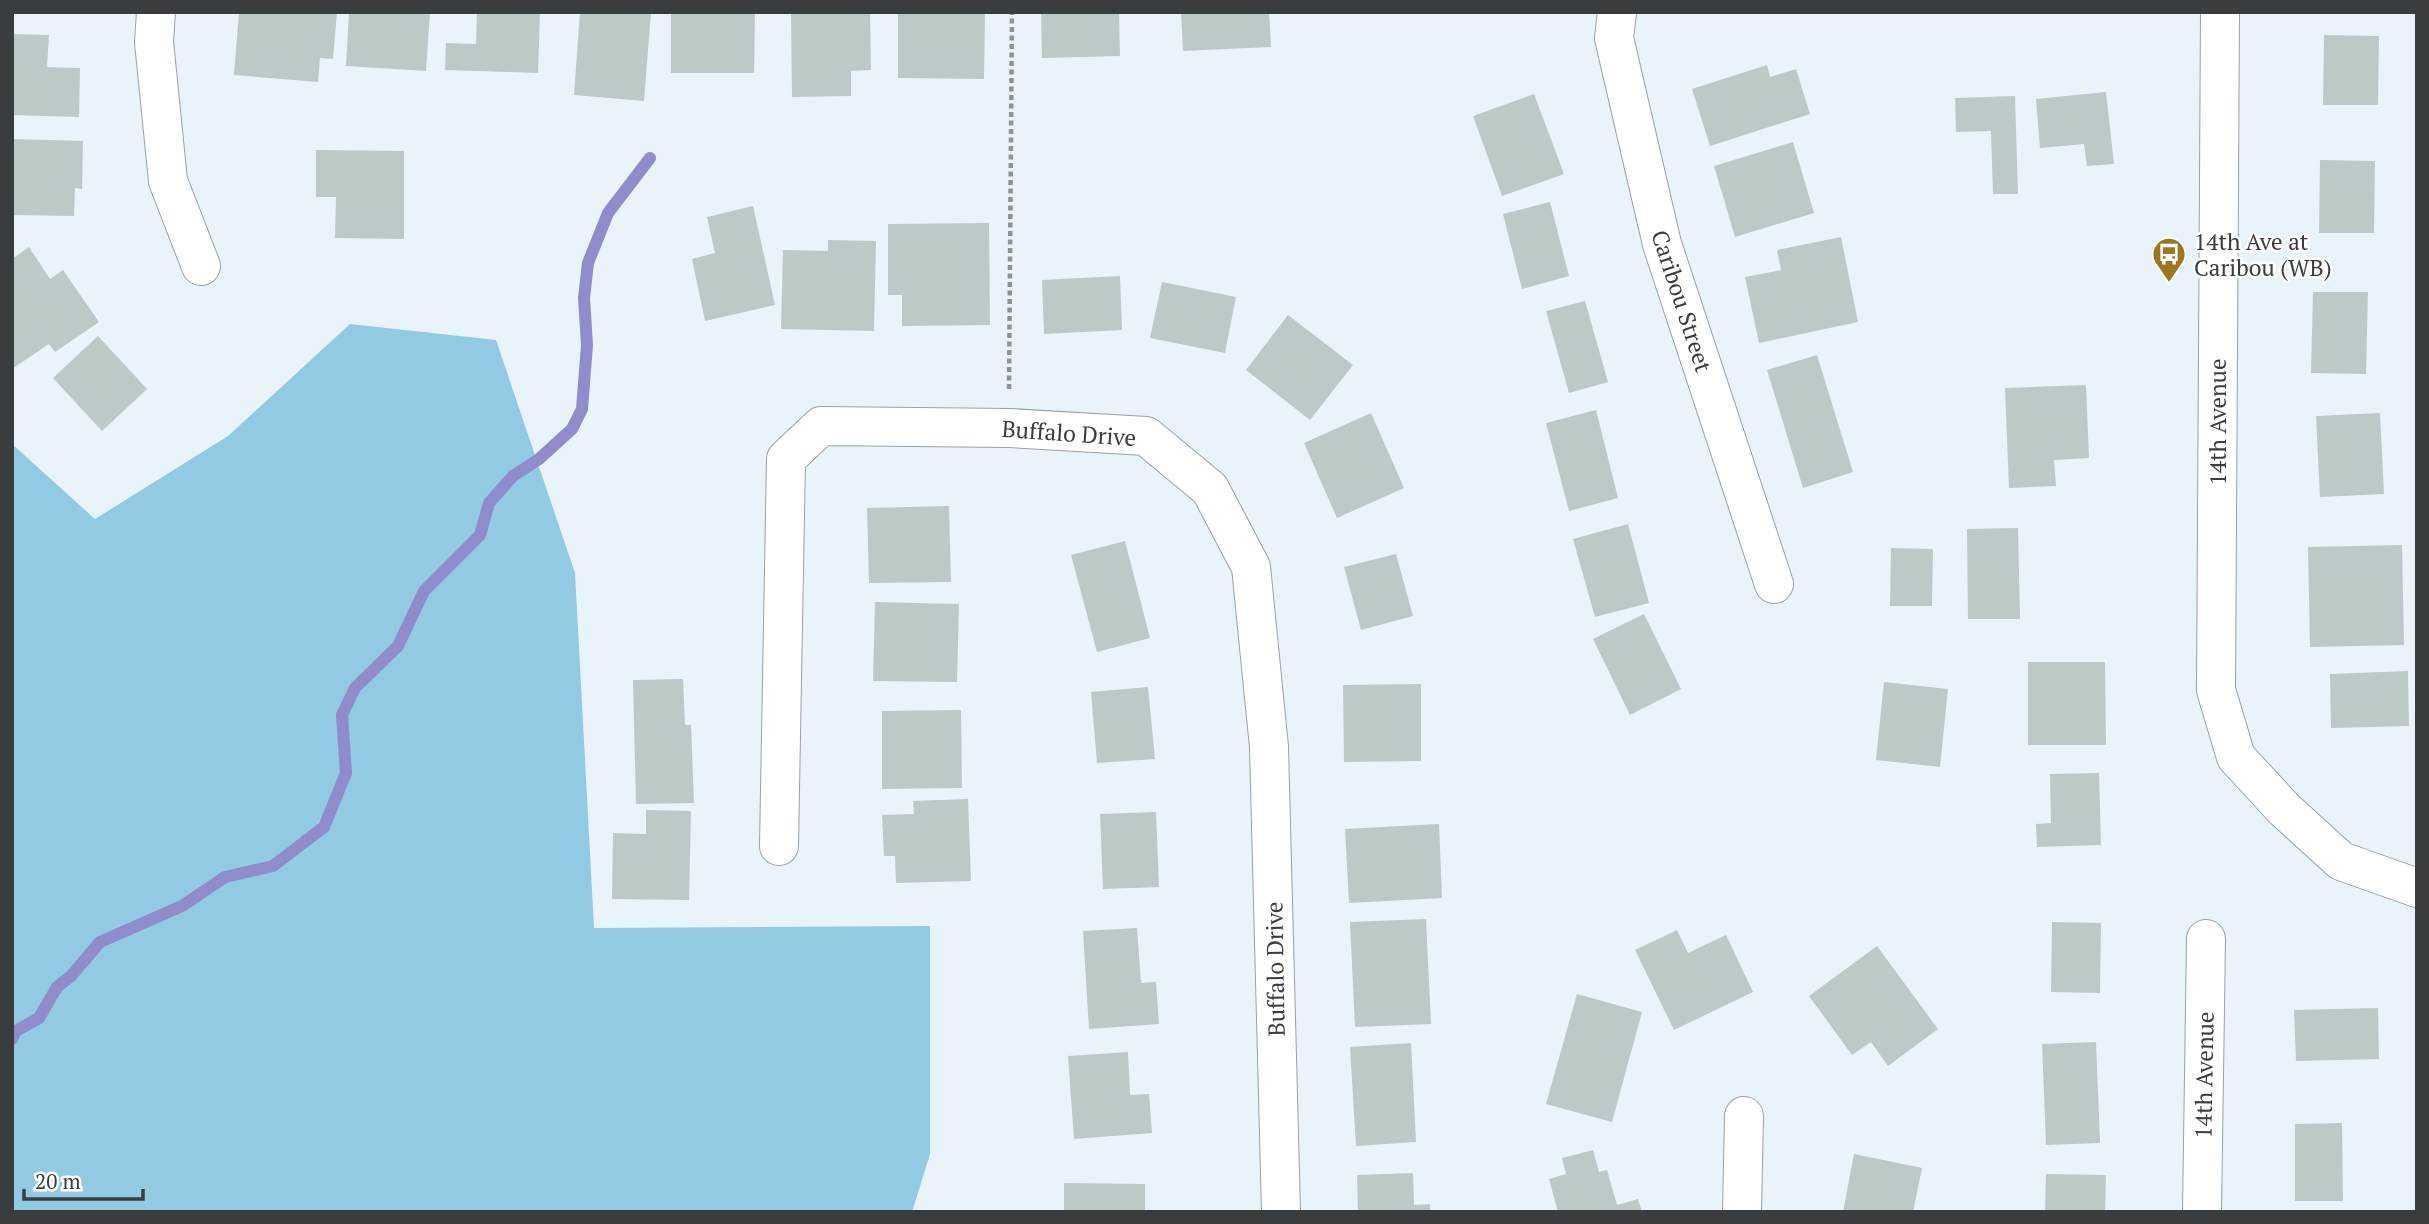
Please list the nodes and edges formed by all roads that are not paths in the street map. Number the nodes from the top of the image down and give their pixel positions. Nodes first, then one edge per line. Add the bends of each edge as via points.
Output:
1 (156, 12) edge
2 (1617, 12) edge
3 (2220, 12) edge
4 (201, 266) dead end
5 (1774, 584) dead end
6 (779, 846) dead end
7 (2417, 888) edge
8 (2206, 939) dead end
9 (1744, 1116) dead end
10 (1280, 1212) edge
11 (1742, 1212) edge
12 (2202, 1212) edge

1 - 4 street via 168,181
2 - 5 street, Caribou Street via 1614,38 1662,244
3 - 7 street, 14th Avenue via 2216,690 2236,757 2284,810 2341,861
6 - 10 street, Buffalo Drive via 786,459 821,426 1009,428 1146,436 1210,489 1251,567 1269,747
8 - 12 street, 14th Avenue
9 - 11 street

